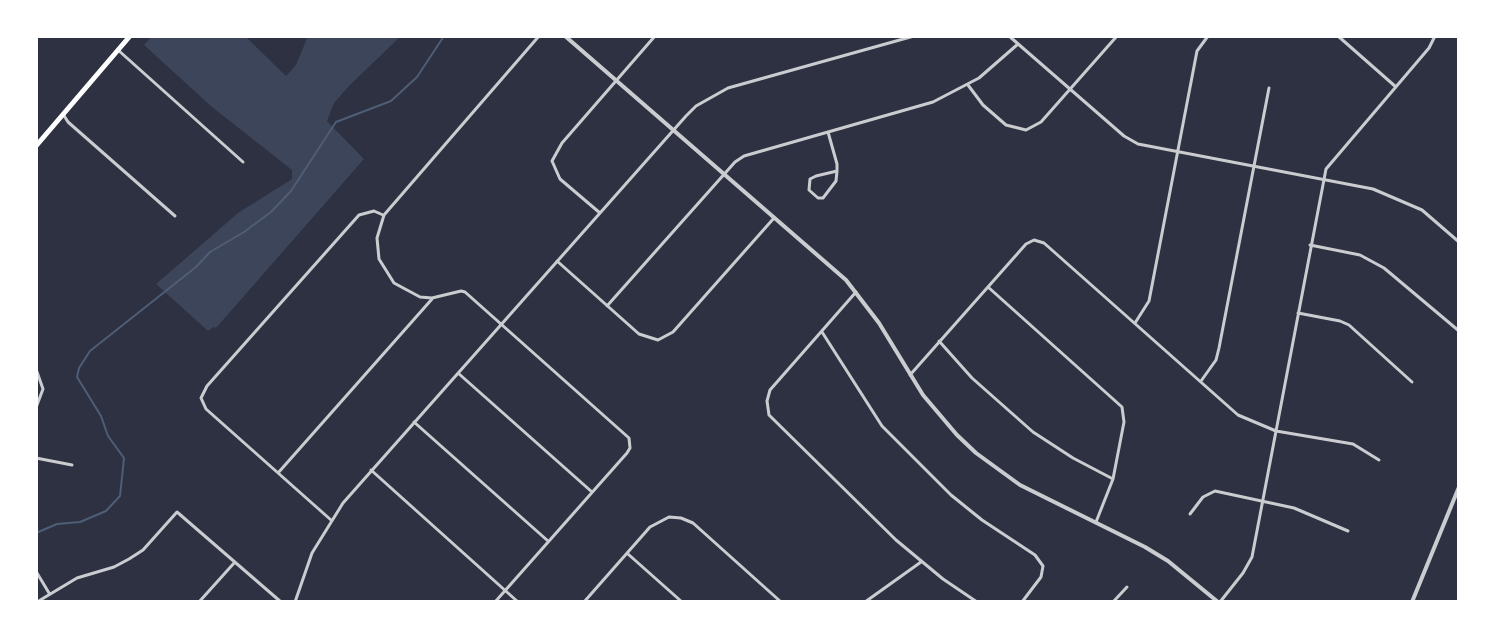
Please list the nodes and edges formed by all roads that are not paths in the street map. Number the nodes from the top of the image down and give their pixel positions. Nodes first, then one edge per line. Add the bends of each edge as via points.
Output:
1 (130, 36) edge
2 (539, 36) edge
3 (565, 36) edge
4 (655, 36) edge
5 (914, 36) edge
6 (1009, 36) edge
7 (1208, 36) edge
8 (1338, 36) edge
9 (1435, 36) edge
10 (1115, 37) edge
11 (1018, 44) junction
12 (118, 50) junction
13 (616, 80) junction
14 (968, 85) junction
15 (1396, 87) junction
16 (1269, 88) dead end
17 (1070, 89) junction
18 (63, 114) junction
19 (673, 129) junction
20 (828, 132) junction
21 (36, 146) edge
22 (1178, 152) junction
23 (243, 162) dead end
24 (1254, 166) junction
25 (837, 171) junction
26 (724, 175) junction
27 (1324, 179) junction
28 (600, 213) junction
29 (384, 215) junction
30 (175, 216) dead end
31 (774, 218) junction
32 (1459, 242) edge
33 (1310, 245) junction
34 (557, 261) junction
35 (988, 287) junction
36 (856, 292) junction
37 (432, 298) junction
38 (607, 306) junction
39 (1298, 313) junction
40 (1135, 323) junction
41 (501, 324) junction
42 (1459, 331) edge
43 (822, 332) junction
44 (939, 341) junction
45 (36, 369) edge
46 (458, 373) junction
47 (910, 375) junction
48 (1201, 381) junction
49 (1412, 382) dead end
50 (37, 405) edge
51 (414, 422) junction
52 (1276, 431) junction
53 (36, 458) edge
54 (1379, 460) dead end
55 (72, 465) dead end
56 (371, 470) junction
57 (278, 473) junction
58 (1113, 479) junction
59 (1459, 487) edge
60 (592, 492) junction
61 (1262, 501) junction
62 (1190, 514) dead end
63 (331, 520) junction
64 (1095, 524) junction
65 (1348, 531) dead end
66 (548, 541) junction
67 (627, 553) junction
68 (235, 562) junction
69 (921, 562) junction
70 (37, 573) edge
71 (1127, 587) dead end
72 (505, 591) junction
73 (49, 593) junction
74 (37, 602) edge
75 (199, 602) edge
76 (281, 602) edge
77 (295, 602) edge
78 (495, 602) edge
79 (518, 602) edge
80 (584, 602) edge
81 (682, 602) edge
82 (781, 602) edge
83 (865, 602) edge
84 (977, 602) edge
85 (1022, 602) edge
86 (1113, 602) edge
87 (1219, 602) edge
88 (1412, 602) edge

1 - 12 main road
2 - 29 street
3 - 13 street
4 - 13 street
5 - 19 street via 728,88 696,106
6 - 11 street
7 - 22 street via 1197,51
8 - 15 street
9 - 15 street
10 - 17 street
11 - 14 street
11 - 17 street
12 - 18 main road
12 - 23 street
13 - 19 street
13 - 28 street via 552,161 560,179
14 - 17 street via 1006,125 1026,130 1041,122
14 - 20 street via 933,102
15 - 27 street via 1332,159
16 - 24 street
17 - 22 street via 1124,136
18 - 21 main road
18 - 30 street
19 - 26 street
19 - 28 street
20 - 25 street
20 - 26 street via 754,152
22 - 24 street
22 - 40 street via 1149,301
24 - 27 street
24 - 48 street via 1219,348
25 - 25 street via 823,198 809,190 810,179
26 - 31 street
26 - 38 street
27 - 32 street via 1412,204
27 - 33 street
28 - 34 street
29 - 37 street via 377,248 387,276 410,294
29 - 57 street via 359,215 201,398 206,409
31 - 36 street
31 - 38 street via 664,338 639,334
33 - 39 street
33 - 42 street via 1360,255 1376,264
34 - 38 street
34 - 41 street
35 - 40 street via 1034,240 1044,243
35 - 44 street
35 - 58 street via 1122,407
36 - 43 street
36 - 47 street
37 - 41 street via 465,292
37 - 57 street
39 - 49 street via 1349,325
39 - 52 street
40 - 48 street
41 - 46 street
41 - 60 street via 630,443
43 - 69 street via 770,390 769,415
43 - 85 street via 882,426 951,495 1035,555 1043,566 1041,577
44 - 47 street
44 - 58 street via 1033,432
45 - 50 street via 43,389
46 - 51 street
46 - 60 street
47 - 64 street via 957,435 999,471
48 - 52 street via 1238,415
51 - 56 street
51 - 66 street
52 - 54 street via 1353,444
52 - 61 street
53 - 55 street
56 - 63 street
56 - 72 street
57 - 63 street
58 - 64 street
59 - 88 street
60 - 66 street
61 - 62 street via 1215,491
61 - 65 street
61 - 87 street via 1249,565
63 - 77 street via 312,553
64 - 87 street via 1168,561
66 - 72 street
67 - 80 street
67 - 81 street
67 - 82 street via 650,527 669,517 681,518
68 - 73 street via 177,512 129,559
68 - 75 street
68 - 76 street
69 - 83 street
69 - 84 street
70 - 73 street
71 - 86 street
72 - 78 street
72 - 79 street
73 - 74 street

